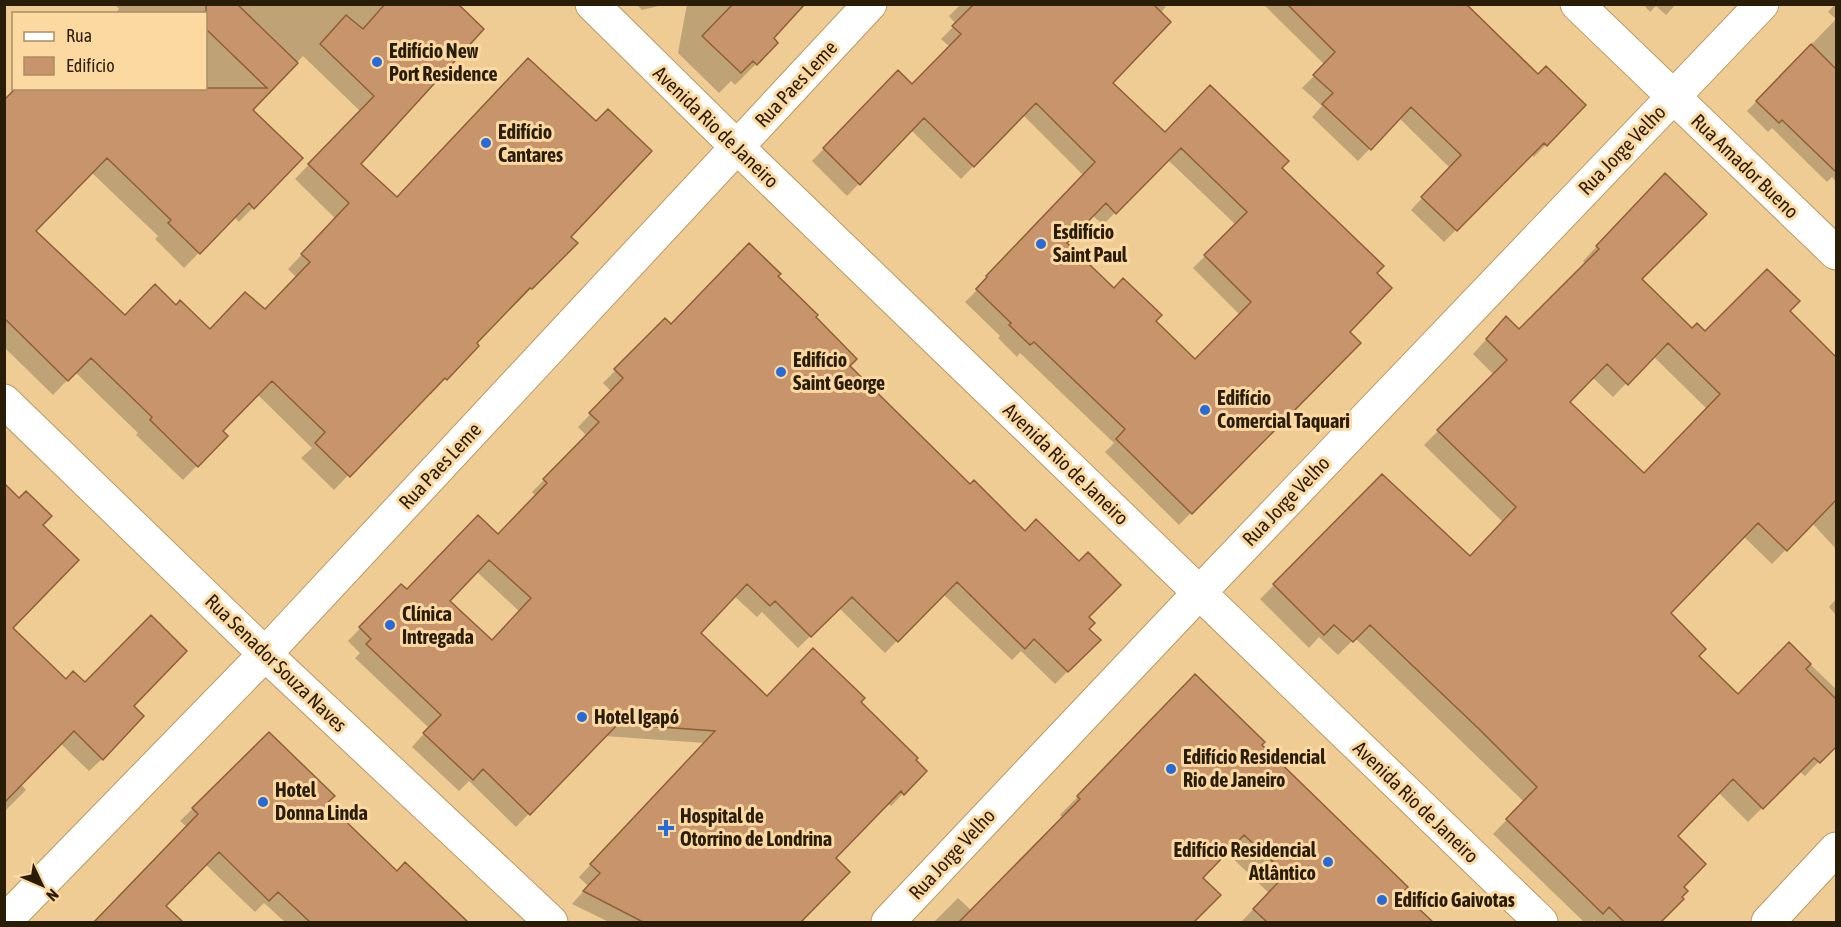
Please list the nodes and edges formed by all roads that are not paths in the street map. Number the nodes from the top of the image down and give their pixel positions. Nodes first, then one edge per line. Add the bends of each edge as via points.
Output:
1 (592, 4) edge
2 (870, 4) edge
3 (1577, 4) edge
4 (1762, 4) edge
5 (1673, 98) junction
6 (737, 147) junction
7 (1836, 253) edge
8 (4, 401) edge
9 (1199, 593) junction
10 (264, 654) junction
11 (1836, 849) edge
12 (4, 922) edge
13 (551, 922) edge
14 (888, 922) edge
15 (1541, 922) edge
16 (1768, 922) edge

1 - 6 street, Avenida Rio de Janeiro
2 - 6 street, Rua Paes Leme
3 - 5 street, Rua Amador Bueno
4 - 5 street, Rua Jorge Velho
5 - 7 street, Rua Amador Bueno
5 - 9 street, Rua Jorge Velho
6 - 9 street, Avenida Rio de Janeiro
6 - 10 street, Rua Paes Leme
8 - 10 street, Rua Senador Souza Naves
9 - 14 street, Rua Jorge Velho
9 - 15 street, Avenida Rio de Janeiro
10 - 12 street, Rua Paes Leme
10 - 13 street, Rua Senador Souza Naves
11 - 16 street

